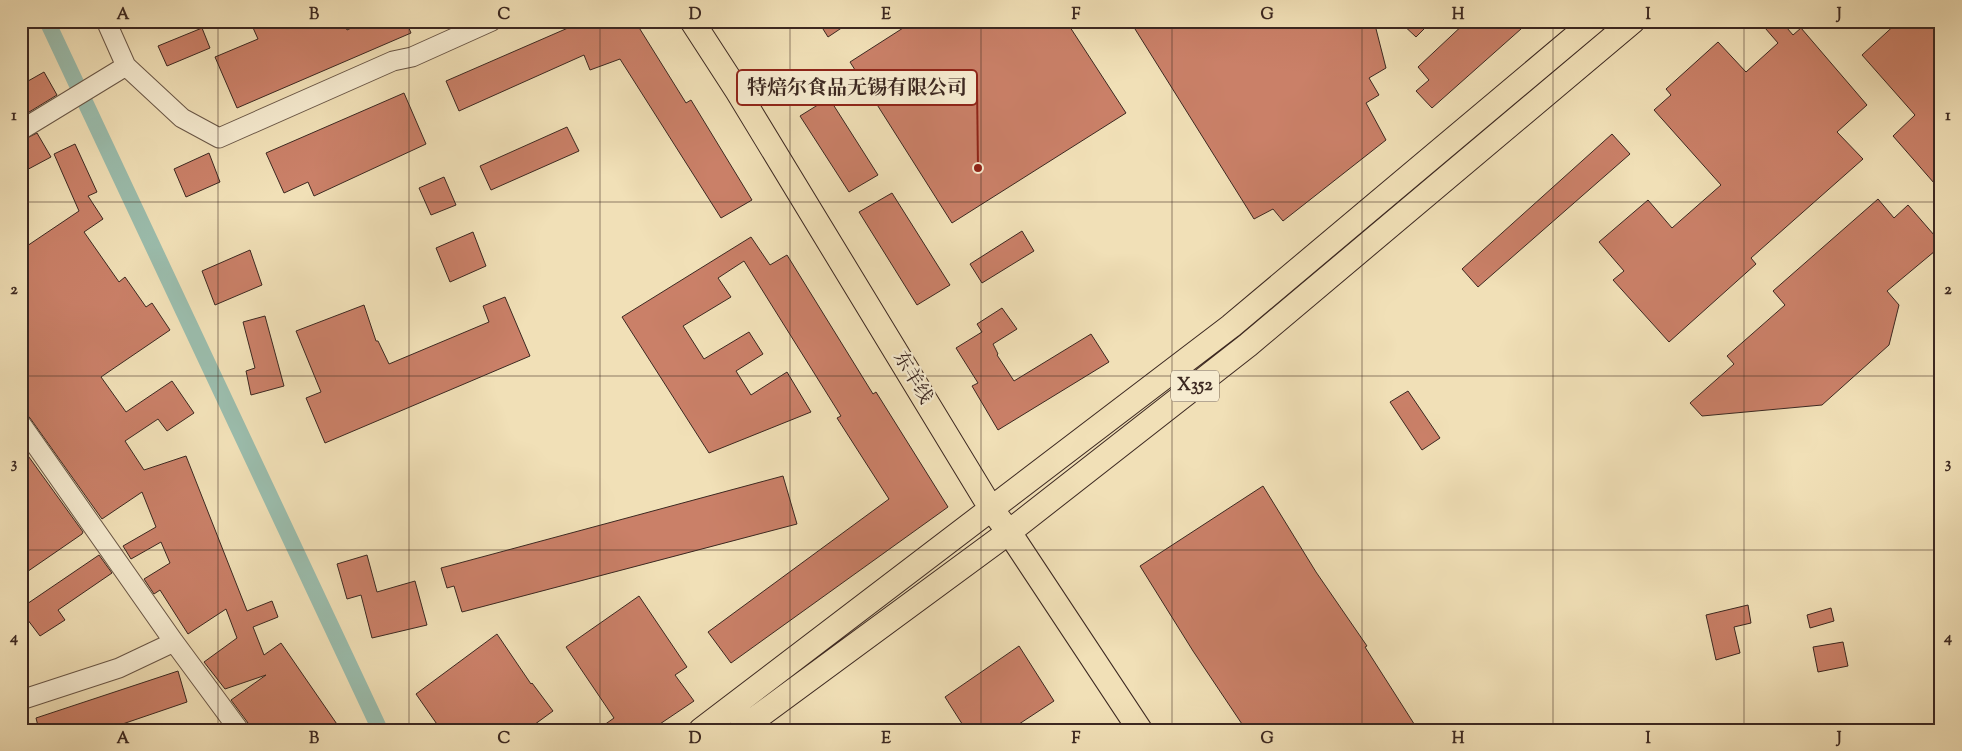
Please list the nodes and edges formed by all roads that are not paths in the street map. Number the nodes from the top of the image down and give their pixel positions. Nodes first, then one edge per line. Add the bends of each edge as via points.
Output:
1 (106, 21) edge
2 (492, 21) edge
3 (692, 21) edge
4 (1594, 21) edge
5 (1633, 21) edge
6 (126, 66) junction
7 (21, 130) edge
8 (21, 424) edge
9 (992, 510) junction
10 (1009, 532) junction
11 (174, 642) junction
12 (21, 700) edge
13 (239, 730) edge
14 (701, 730) edge
15 (740, 730) edge
16 (1140, 730) edge

1 - 6 street
2 - 6 street via 219,138 182,118
3 - 9 main road, 东羊线
4 - 9 main road, X352 via 1231,326
5 - 10 main road, X352 via 1248,346
6 - 7 street
8 - 11 street
9 - 10 main road, 东羊线
9 - 14 main road, X352
10 - 15 main road, X352
10 - 16 main road, 东羊线
11 - 12 street via 119,668
11 - 13 street

